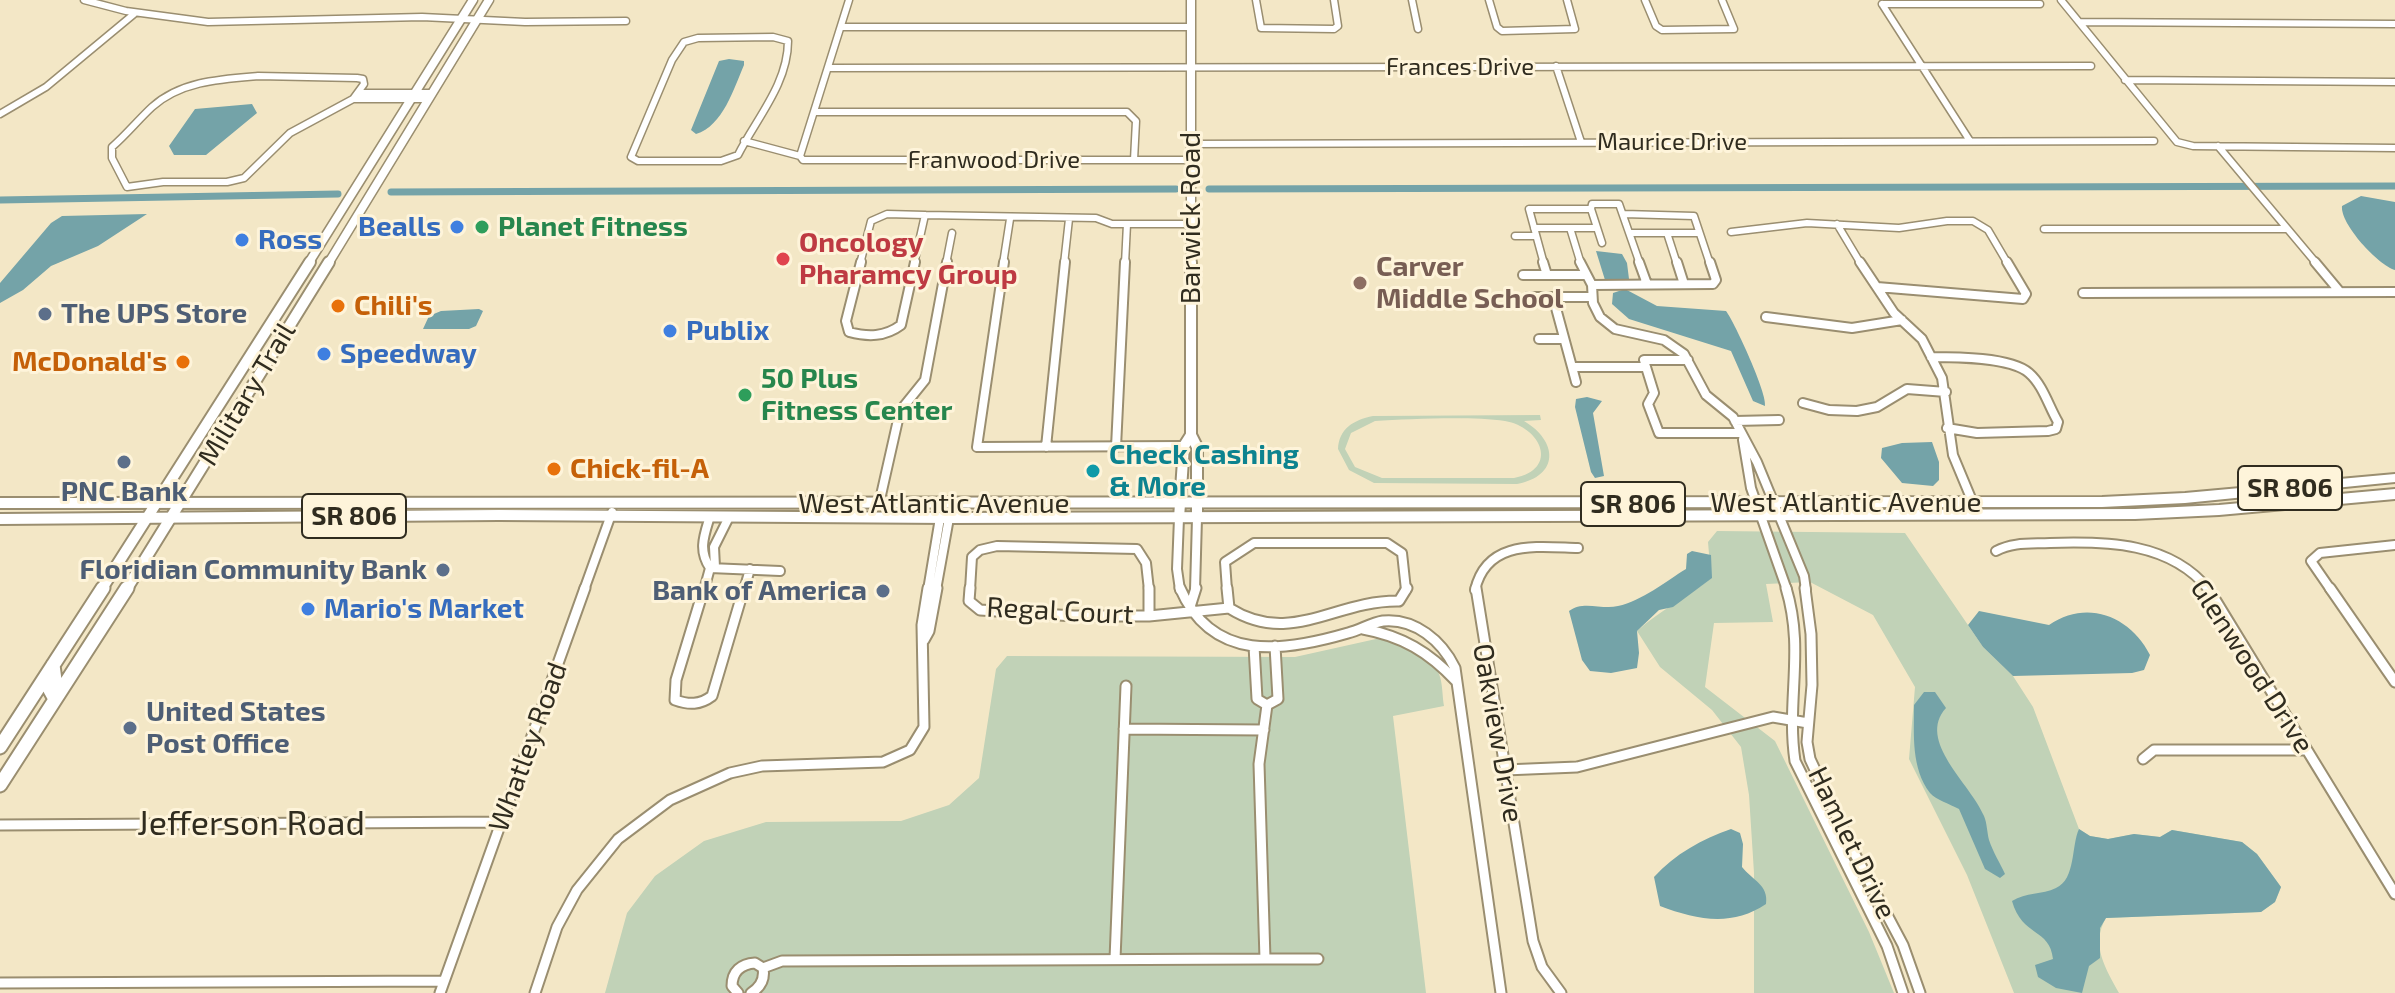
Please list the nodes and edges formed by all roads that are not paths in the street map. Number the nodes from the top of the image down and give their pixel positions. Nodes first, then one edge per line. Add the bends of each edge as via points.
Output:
1 (84, 0) edge
2 (473, 0) edge
3 (489, 0) edge
4 (849, 0) edge
5 (1191, 0) edge
6 (1256, 0) edge
7 (1334, 0) edge
8 (1412, 0) edge
9 (1489, 0) edge
10 (1567, 0) edge
11 (1645, 0) edge
12 (1722, 0) edge
13 (2061, 0) edge
14 (2040, 4) dead end
15 (134, 14) junction
16 (464, 15) junction
17 (481, 15) junction
18 (626, 21) dead end
19 (2079, 22) junction
20 (2395, 24) edge
21 (841, 27) junction
22 (1191, 27) junction
23 (1418, 29) dead end
24 (1556, 66) junction
25 (1921, 66) junction
26 (2091, 66) dead end
27 (1191, 67) junction
28 (828, 68) junction
29 (2125, 80) junction
30 (2395, 82) edge
31 (355, 96) junction
32 (413, 96) junction
33 (430, 96) junction
34 (814, 112) junction
35 (0, 114) edge
36 (744, 141) junction
37 (1970, 141) junction
38 (2154, 141) dead end
39 (1581, 142) junction
40 (1191, 144) junction
41 (2218, 146) junction
42 (2395, 148) edge
43 (800, 156) junction
44 (1134, 160) junction
45 (1191, 160) junction
46 (1591, 209) junction
47 (925, 214) junction
48 (1624, 214) junction
49 (1010, 219) junction
50 (1069, 219) junction
51 (1127, 224) junction
52 (1190, 224) junction
53 (1837, 224) junction
54 (1570, 228) junction
55 (1597, 228) junction
56 (2044, 229) dead end
57 (2287, 229) junction
58 (1535, 232) junction
59 (1731, 232) dead end
60 (952, 233) dead end
61 (1630, 233) junction
62 (1667, 233) junction
63 (1698, 233) junction
64 (1515, 236) dead end
65 (1602, 243) dead end
66 (1523, 275) dead end
67 (1547, 275) junction
68 (1585, 275) junction
69 (1647, 284) junction
70 (1684, 284) junction
71 (1592, 285) junction
72 (1877, 287) junction
73 (2340, 292) junction
74 (2395, 292) edge
75 (2083, 293) dead end
76 (1528, 297) dead end
77 (1553, 297) junction
78 (1592, 297) junction
79 (1766, 317) dead end
80 (1902, 320) junction
81 (1539, 339) dead end
82 (1564, 339) junction
83 (1931, 357) junction
84 (1688, 360) junction
85 (1572, 367) junction
86 (1646, 367) junction
87 (1576, 382) dead end
88 (1946, 392) junction
89 (1803, 403) dead end
90 (1779, 420) dead end
91 (1735, 421) junction
92 (1947, 428) junction
93 (1191, 435) junction
94 (1742, 436) junction
95 (1184, 446) junction
96 (1046, 447) junction
97 (1116, 447) junction
98 (2395, 478) edge
99 (2364, 481) junction
100 (2395, 494) edge
101 (2376, 495) junction
102 (158, 501) junction
103 (183, 501) junction
104 (446, 501) junction
105 (616, 502) junction
106 (0, 503) edge
107 (1756, 503) junction
108 (1774, 503) junction
109 (879, 504) junction
110 (902, 504) junction
111 (1183, 504) junction
112 (1976, 509) junction
113 (1197, 511) junction
114 (413, 516) junction
115 (610, 516) junction
116 (710, 516) junction
117 (1762, 516) junction
118 (1781, 516) junction
119 (729, 517) junction
120 (172, 518) junction
121 (840, 518) junction
122 (868, 518) junction
123 (945, 518) junction
124 (1179, 518) junction
125 (0, 519) edge
126 (148, 519) junction
127 (2395, 545) edge
128 (1578, 548) dead end
129 (1996, 551) dead end
130 (713, 567) junction
131 (750, 569) junction
132 (780, 571) dead end
133 (1229, 608) junction
134 (1192, 610) junction
135 (1149, 616) junction
136 (1362, 629) junction
137 (1254, 646) junction
138 (1275, 646) junction
139 (53, 665) junction
140 (1257, 678) junction
141 (1276, 678) junction
142 (1456, 682) junction
143 (2395, 682) edge
144 (1126, 686) dead end
145 (55, 699) junction
146 (1267, 705) junction
147 (1793, 720) junction
148 (1808, 723) junction
149 (1124, 729) junction
150 (1264, 730) junction
151 (0, 747) edge
152 (2307, 750) junction
153 (2143, 759) dead end
154 (1505, 770) junction
155 (0, 785) edge
156 (501, 822) junction
157 (0, 825) edge
158 (2395, 894) edge
159 (1115, 959) junction
160 (1265, 959) junction
161 (1318, 959) dead end
162 (763, 968) junction
163 (444, 981) junction
164 (0, 983) edge
165 (440, 993) edge
166 (535, 993) edge
167 (738, 993) edge
168 (751, 993) edge
169 (1501, 993) edge
170 (1561, 993) edge
171 (1903, 993) edge
172 (1920, 993) edge

1 - 15 street
2 - 16 main road, Military Trail
3 - 17 main road, Military Trail
4 - 21 street
5 - 22 main road, Barwick Road
6 - 7 street via 1261,28 1334,29
8 - 23 street
9 - 10 street via 1502,31 1575,29
11 - 12 street via 1658,28 1734,29
13 - 19 street
14 - 25 street via 1882,4
15 - 16 street via 256,24
15 - 35 street via 46,87
16 - 17 street
16 - 32 main road, Military Trail
17 - 18 street
17 - 33 main road, Military Trail
19 - 20 street
19 - 29 street
21 - 22 street
21 - 28 street
22 - 27 main road, Barwick Road
24 - 25 street, Frances Drive
24 - 27 street, Frances Drive
24 - 39 street
25 - 26 street, Frances Drive
25 - 37 street
27 - 28 street, Frances Drive
27 - 40 main road, Barwick Road
28 - 34 street
29 - 30 street
29 - 41 street via 2172,138 2187,145
31 - 31 street via 363,79 199,82 155,103 110,152 127,187 236,181 250,174 290,133
31 - 32 street
32 - 33 street
32 - 102 main road, Military Trail
33 - 103 main road, Military Trail
34 - 43 street
34 - 44 street via 1131,114 1136,121
36 - 36 street via 770,105 788,52 786,40 686,41 672,60 630,155 638,161 726,161 738,155
36 - 43 street, Franwood Drive
37 - 38 street, Maurice Drive
37 - 39 street, Maurice Drive
39 - 40 street, Maurice Drive
40 - 45 main road, Barwick Road
41 - 42 street
41 - 57 street
43 - 44 street, Franwood Drive
44 - 45 street, Franwood Drive
45 - 52 main road, Barwick Road
46 - 48 street via 1603,202 1619,204
46 - 55 street
46 - 58 street via 1529,209
47 - 47 street via 887,214 871,221 846,321 849,332 885,334 901,325
47 - 49 street
48 - 61 street
48 - 63 street via 1694,216
49 - 50 street
49 - 96 street via 977,447
50 - 51 street
50 - 96 street
51 - 52 street
51 - 97 street
52 - 93 main road, Barwick Road
53 - 59 street
53 - 72 street
53 - 72 street via 1899,228 1973,221 1988,230 2025,296 2019,300
54 - 55 street
54 - 58 street
54 - 68 street
55 - 65 street
56 - 57 street
57 - 73 street
58 - 64 street
58 - 67 street
60 - 109 street via 925,380 900,411
61 - 62 street
61 - 69 street
62 - 63 street
62 - 70 street
63 - 70 street via 1716,280
66 - 67 street
67 - 68 street
68 - 71 street
69 - 70 street
69 - 71 street
71 - 78 street
72 - 80 street
73 - 74 street
73 - 75 street
76 - 77 street
77 - 78 street
77 - 82 street
78 - 84 street via 1600,317 1615,329 1664,340
79 - 80 street via 1843,327
80 - 83 street via 1919,335
81 - 82 street
82 - 85 street
83 - 88 street
83 - 92 street via 2019,367 2029,373 2058,422 2048,431 1977,433
84 - 86 street via 1644,360
84 - 91 street via 1706,395
85 - 86 street
85 - 87 street
86 - 94 street via 1654,393 1648,404 1659,433
88 - 89 street via 1905,390 1867,410 1822,410
88 - 92 street
90 - 91 street
91 - 94 street, Hamlet Drive
92 - 112 street
93 - 95 main road
93 - 113 main road, Barwick Road via 1197,447
94 - 107 street, Hamlet Drive via 1744,467
94 - 108 street, Hamlet Drive
95 - 97 street
95 - 111 main road
96 - 97 street
98 - 99 main road, West Atlantic Avenue / SR 806
99 - 101 main road
99 - 112 main road, West Atlantic Avenue / SR 806
100 - 101 main road, West Atlantic Avenue / SR 806
101 - 112 main road, West Atlantic Avenue / SR 806 via 2180,513
102 - 103 main road, West Atlantic Avenue / SR 806
102 - 106 main road, West Atlantic Avenue / SR 806
102 - 126 main road, Military Trail
103 - 104 main road, West Atlantic Avenue / SR 806
103 - 120 main road, Military Trail
104 - 105 main road, West Atlantic Avenue / SR 806
104 - 114 main road
105 - 109 main road, West Atlantic Avenue / SR 806
105 - 115 street, Whatley Road
107 - 108 main road, West Atlantic Avenue / SR 806
107 - 113 main road, West Atlantic Avenue / SR 806
107 - 117 street, Hamlet Drive
108 - 112 main road, West Atlantic Avenue / SR 806
108 - 118 street, Hamlet Drive
109 - 110 main road, West Atlantic Avenue / SR 806
109 - 121 main road
110 - 111 main road, West Atlantic Avenue / SR 806
110 - 122 main road
111 - 113 main road, West Atlantic Avenue / SR 806
111 - 124 main road
112 - 118 main road, West Atlantic Avenue / SR 806
113 - 117 main road, West Atlantic Avenue / SR 806
113 - 124 main road, West Atlantic Avenue / SR 806
113 - 134 street
114 - 115 main road, West Atlantic Avenue / SR 806
114 - 120 main road, West Atlantic Avenue / SR 806
115 - 116 main road, West Atlantic Avenue / SR 806
115 - 156 street, Whatley Road
116 - 119 main road, West Atlantic Avenue / SR 806
116 - 130 street via 701,557
117 - 118 main road, West Atlantic Avenue / SR 806
117 - 147 street, Hamlet Drive via 1795,623
118 - 148 street, Hamlet Drive via 1806,591 1811,634
119 - 121 main road, West Atlantic Avenue / SR 806
119 - 130 street via 716,541
120 - 126 main road, West Atlantic Avenue / SR 806
120 - 145 main road, Military Trail
121 - 122 main road, West Atlantic Avenue / SR 806
122 - 123 main road, West Atlantic Avenue / SR 806
123 - 124 main road, West Atlantic Avenue / SR 806
123 - 166 street via 929,631 923,640 924,727 910,750 883,762 749,768 701,784 652,812 600,859 573,896
124 - 134 street via 1179,588
125 - 126 main road, West Atlantic Avenue / SR 806
126 - 139 main road, Military Trail
127 - 143 street via 2315,554 2311,561
128 - 154 street, Oakview Drive via 1503,552 1484,565 1476,580
129 - 152 street, Glenwood Drive via 2009,544 2127,545 2178,562 2207,587
130 - 131 street
130 - 131 street via 676,680 675,700 684,704 705,703 712,696
131 - 132 street
133 - 133 street via 1255,624 1281,625 1365,603 1399,601 1407,589 1402,553 1387,543 1254,543 1225,562
133 - 134 street, Regal Court
134 - 135 street, Regal Court
134 - 137 street via 1203,628 1219,639
135 - 135 street, Regal Court via 1089,618 980,610 969,601 972,557 997,546 1137,549 1146,556
136 - 138 street
136 - 142 street via 1416,643
136 - 142 street via 1387,621 1423,631 1449,655
137 - 138 street
137 - 140 street
138 - 141 street
139 - 145 main road via 50,690
139 - 151 main road, Military Trail
140 - 141 street
140 - 146 street via 1257,699
141 - 146 street via 1278,699
142 - 169 street
144 - 149 street
145 - 155 main road, Military Trail
146 - 150 street
147 - 148 street
147 - 154 street via 1773,717 1577,767
147 - 171 street, Hamlet Drive via 1791,743 1802,781 1887,946
148 - 172 street, Hamlet Drive via 1807,742 1818,778 1903,945
149 - 150 street
149 - 159 street
150 - 160 street via 1259,764
152 - 153 street via 2154,750
152 - 158 street, Glenwood Drive
154 - 170 street, Oakview Drive via 1535,950
156 - 157 street, Jefferson Road
156 - 163 street, Whatley Road
159 - 160 street
159 - 162 street via 782,961
160 - 161 street
162 - 167 street via 749,963 735,971 732,986
162 - 168 street via 762,983
163 - 164 street
163 - 165 street, Whatley Road

